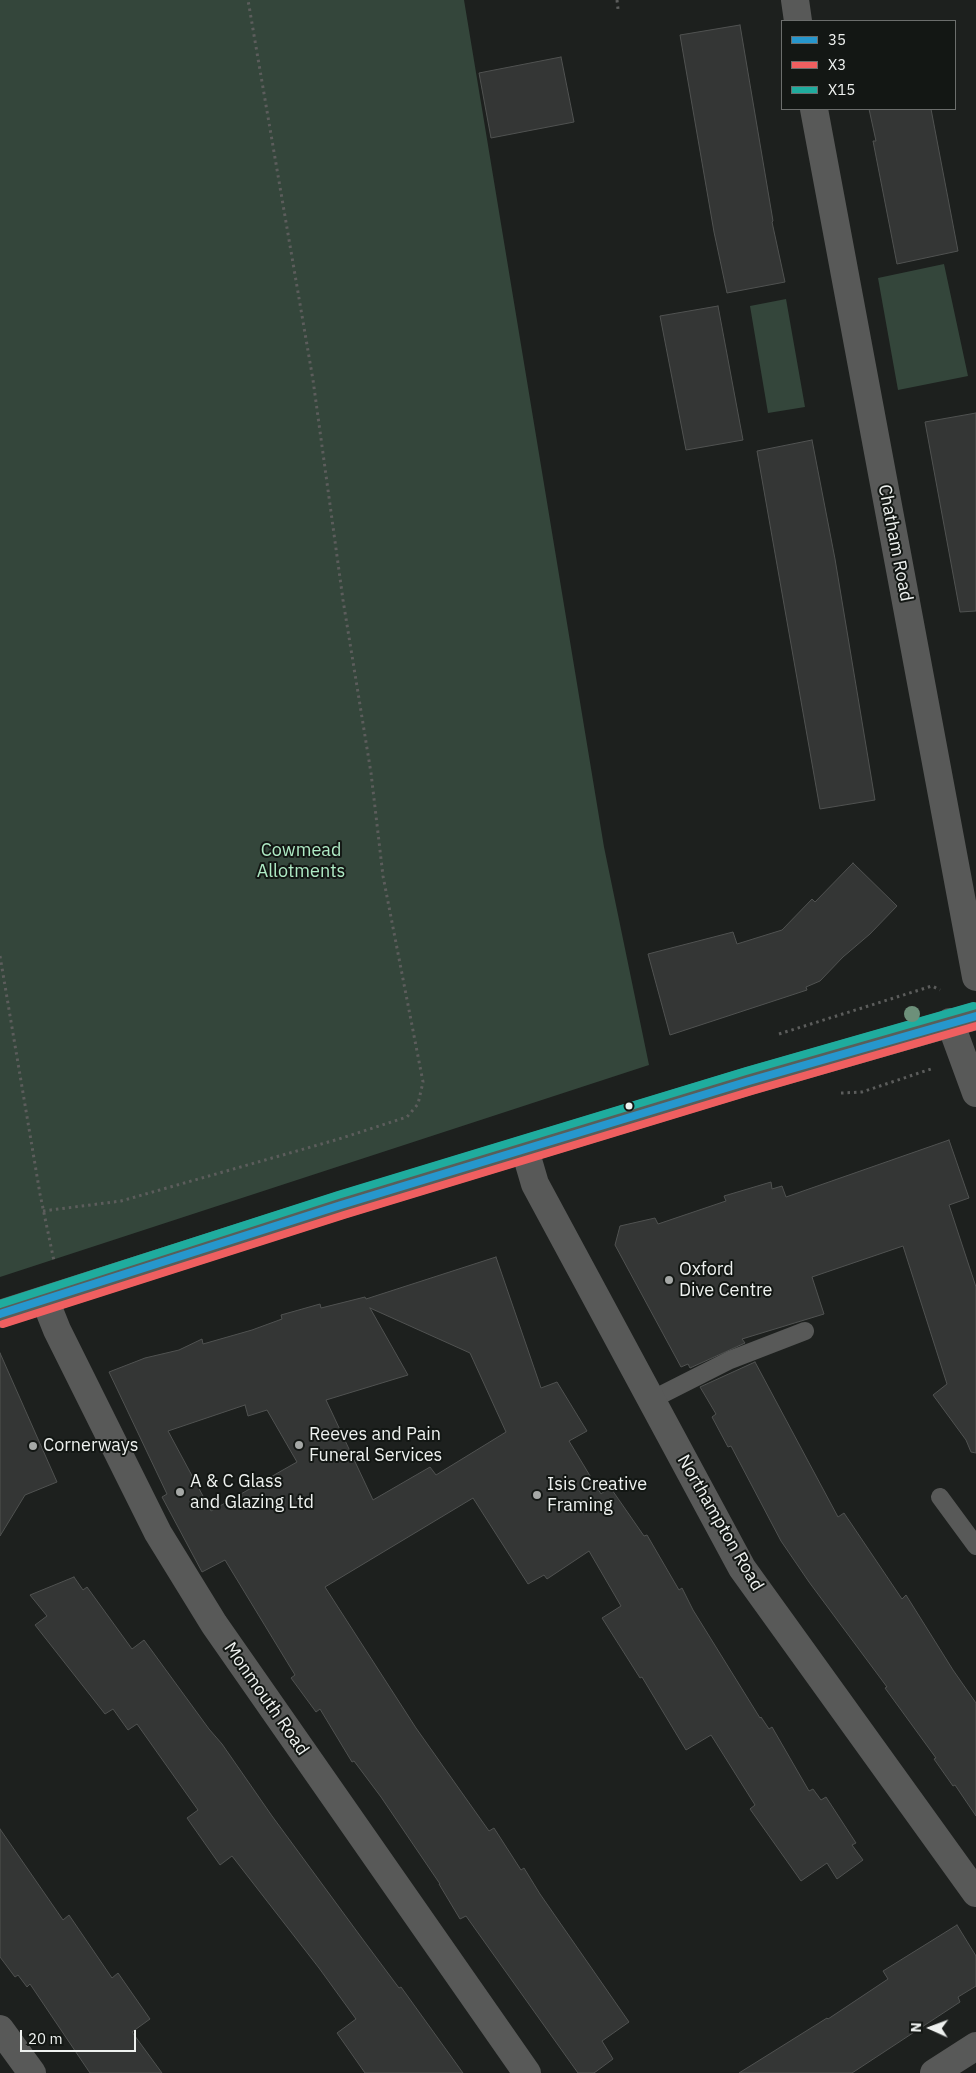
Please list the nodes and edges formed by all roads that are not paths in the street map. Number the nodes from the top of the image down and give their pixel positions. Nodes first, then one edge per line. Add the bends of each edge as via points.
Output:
1 (795, 0) edge
2 (798, 20) edge
3 (814, 110) edge
4 (976, 977) edge
5 (976, 1016) edge
6 (950, 1022) junction
7 (976, 1093) edge
8 (525, 1150) junction
9 (45, 1300) junction
10 (0, 1314) edge
11 (805, 1332) dead end
12 (651, 1400) junction
13 (940, 1497) dead end
14 (976, 1546) edge
15 (976, 1893) edge
16 (0, 2029) edge
17 (976, 2046) edge
18 (32, 2073) edge
19 (527, 2073) edge
20 (934, 2073) edge

1 - 2 street
3 - 4 street, Chatham Road
5 - 6 main road
6 - 7 street
6 - 8 main road
8 - 9 main road
8 - 12 street, Northampton Road via 534,1184
9 - 10 main road
9 - 19 street, Monmouth Road via 158,1533 214,1624
11 - 12 lane via 730,1360
12 - 15 street, Northampton Road via 742,1568
13 - 14 lane
16 - 18 street
17 - 20 street

